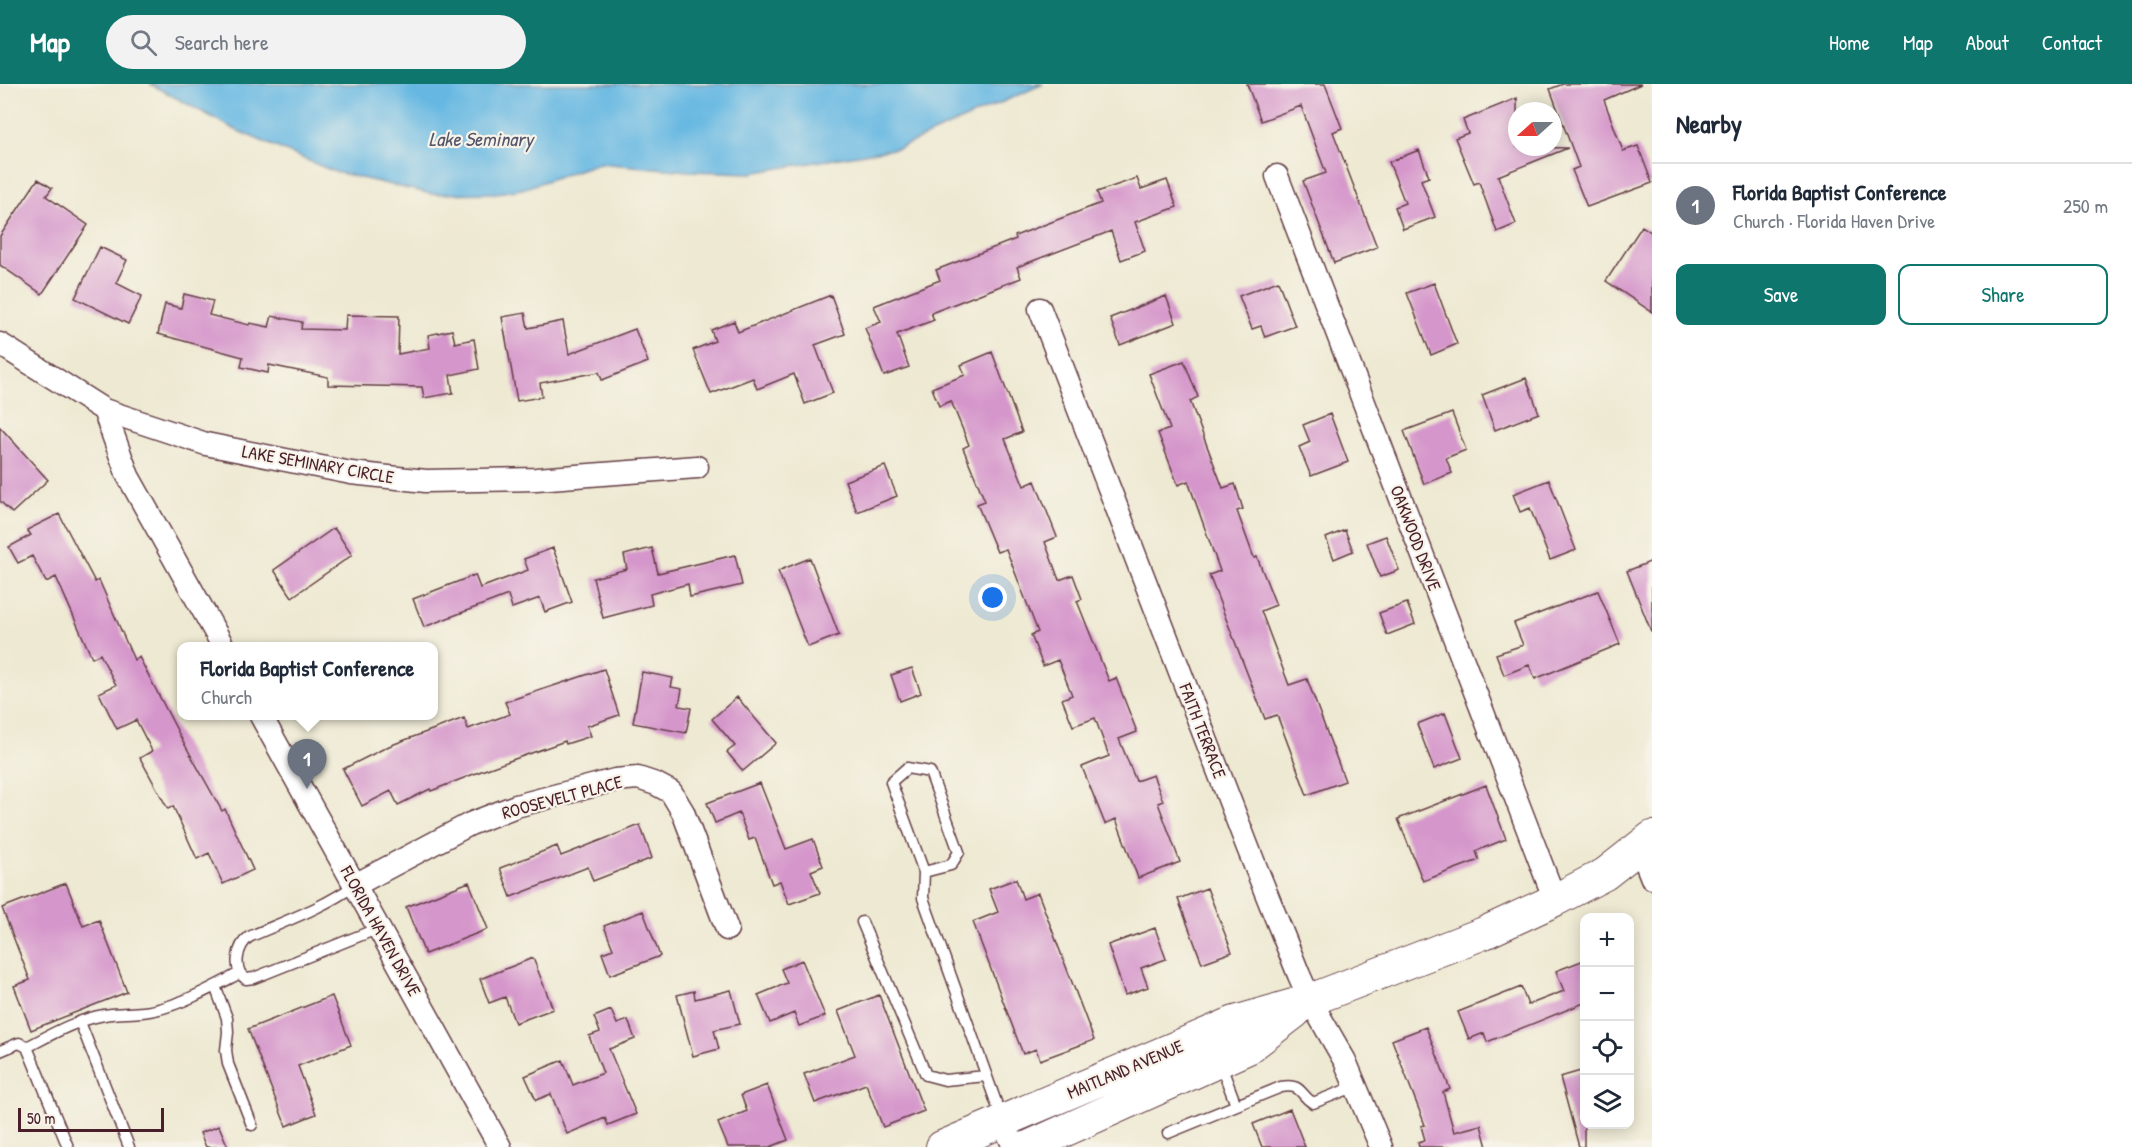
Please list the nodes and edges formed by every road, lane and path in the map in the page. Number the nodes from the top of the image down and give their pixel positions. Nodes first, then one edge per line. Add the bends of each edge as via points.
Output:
1 (1277, 176) dead end
2 (1040, 309) dead end
3 (0, 344) edge
4 (104, 410) junction
5 (697, 467) dead end
6 (221, 642) edge
7 (263, 720) edge
8 (1646, 843) edge
9 (924, 872) junction
10 (1652, 878) edge
11 (355, 885) junction
12 (1556, 900) junction
13 (862, 922) dead end
14 (379, 928) junction
15 (727, 929) dead end
16 (240, 973) junction
17 (215, 986) junction
18 (1310, 1000) junction
19 (80, 1022) junction
20 (27, 1047) junction
21 (0, 1051) edge
22 (1219, 1061) junction
23 (986, 1076) junction
24 (1356, 1086) junction
25 (1236, 1105) junction
26 (252, 1125) dead end
27 (1168, 1134) dead end
28 (1008, 1135) edge
29 (68, 1147) edge
30 (129, 1147) edge
31 (500, 1147) edge
32 (942, 1147) edge
33 (1028, 1147) edge
34 (1381, 1147) edge

1 - 12 street, OAKWOOD DRIVE
2 - 18 street, FAITH TERRACE
3 - 4 street, LAKE SEMINARY CIRCLE
4 - 5 street, LAKE SEMINARY CIRCLE via 206,444 351,473 426,481
4 - 6 street via 128,476
7 - 11 street, FLORIDA HAVEN DRIVE
8 - 10 street
8 - 12 main road, MAITLAND AVENUE via 1605,874
9 - 9 lane via 891,782 907,768 930,772 959,852 951,865
9 - 23 lane via 923,898
11 - 14 street, FLORIDA HAVEN DRIVE
11 - 15 street, ROOSEVELT PLACE via 470,824 538,801 615,780 638,778 671,792
11 - 16 lane via 316,908 243,941 239,950
12 - 18 main road, MAITLAND AVENUE via 1484,933
13 - 23 lane via 926,1075 945,1080
14 - 16 lane via 254,978 246,980
14 - 31 street, FLORIDA HAVEN DRIVE
16 - 17 lane
17 - 19 lane via 154,1011 110,1014
17 - 26 lane via 227,1018 228,1064
18 - 22 main road, MAITLAND AVENUE via 1248,1048
18 - 24 street, FAITH TERRACE
18 - 28 main road, MAITLAND AVENUE via 1234,1022
19 - 20 lane
19 - 30 lane
20 - 21 lane via 19,1043
20 - 29 lane
22 - 25 lane
22 - 33 main road, MAITLAND AVENUE
23 - 28 lane
24 - 25 lane via 1313,1103 1302,1091 1286,1086
24 - 34 street, FAITH TERRACE
25 - 27 lane
28 - 32 main road, MAITLAND AVENUE

